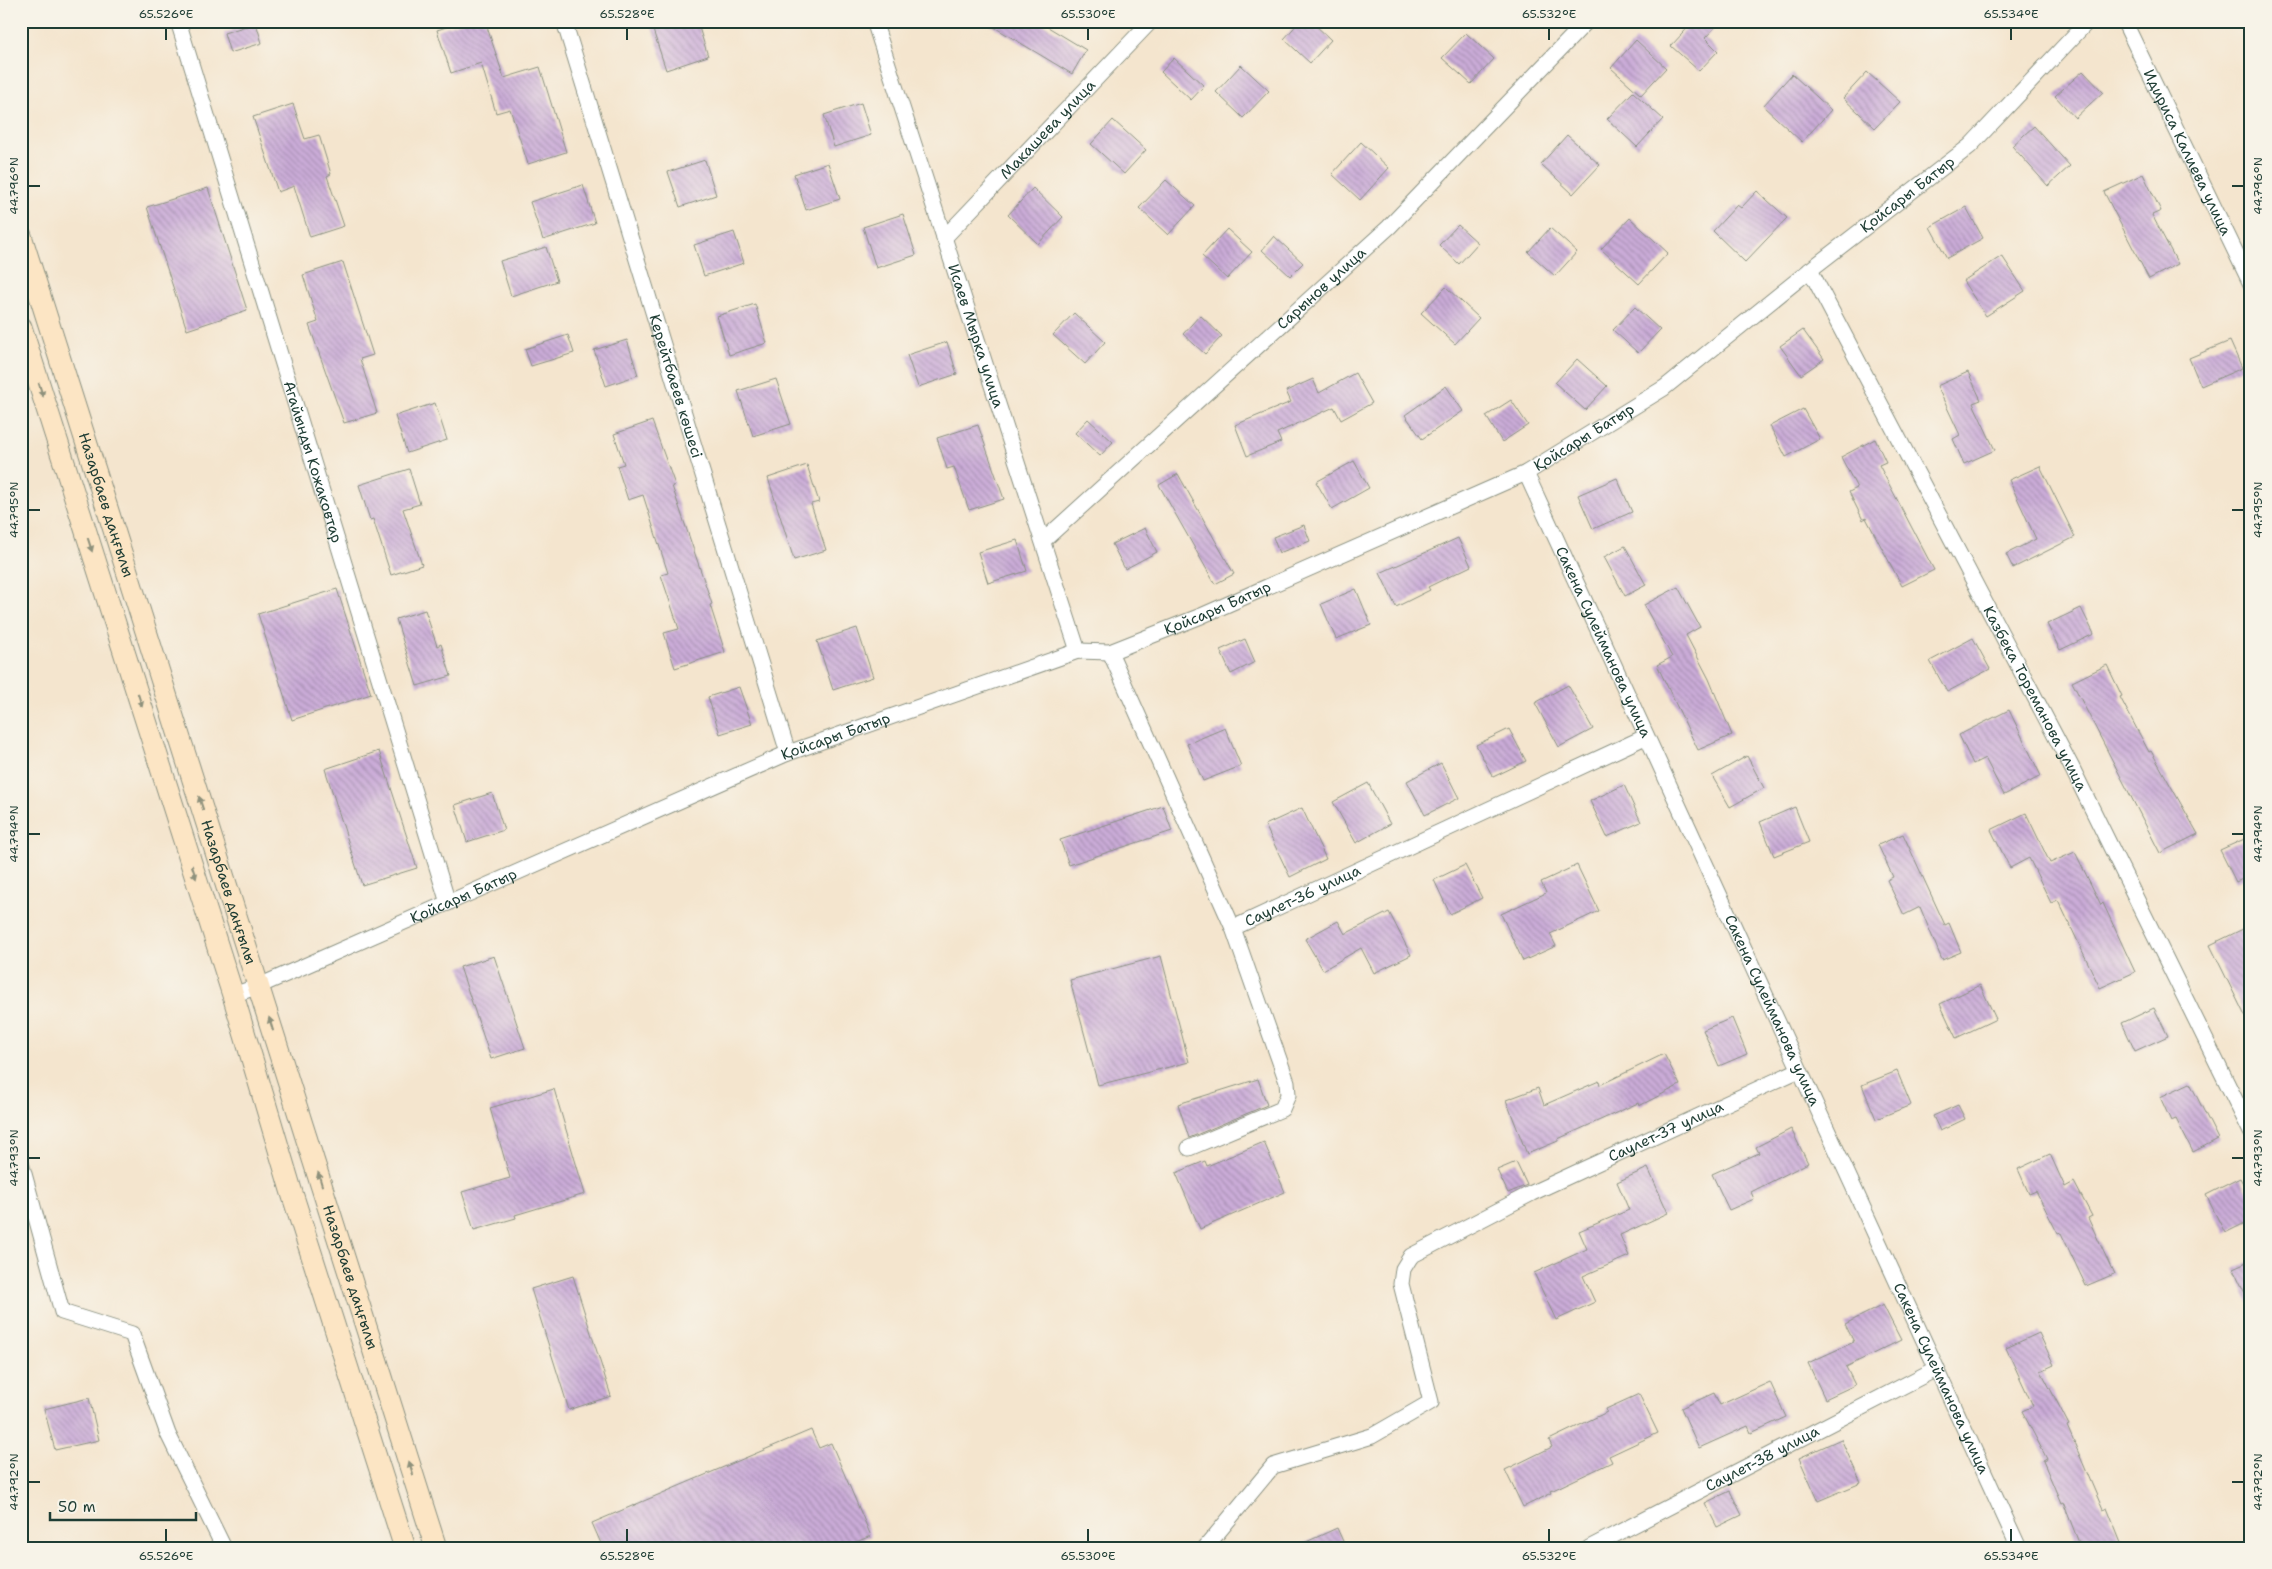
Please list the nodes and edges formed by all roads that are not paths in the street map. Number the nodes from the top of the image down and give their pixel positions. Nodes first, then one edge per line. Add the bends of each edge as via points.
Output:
1 (178, 21) edge
2 (564, 21) edge
3 (874, 21) edge
4 (1151, 21) edge
5 (1587, 21) edge
6 (2088, 21) edge
7 (2124, 21) edge
8 (21, 236) edge
9 (944, 238) junction
10 (1810, 270) junction
11 (2251, 284) edge
12 (21, 327) edge
13 (1526, 473) junction
14 (1043, 541) junction
15 (1078, 651) junction
16 (1110, 652) junction
17 (1645, 737) junction
18 (788, 752) junction
19 (448, 903) junction
20 (1233, 928) junction
21 (259, 986) junction
22 (233, 996) junction
23 (1799, 1070) junction
24 (2251, 1132) edge
25 (1189, 1148) dead end
26 (21, 1163) edge
27 (1936, 1369) junction
28 (421, 1502) junction
29 (393, 1510) junction
30 (224, 1548) edge
31 (405, 1548) edge
32 (436, 1548) edge
33 (1205, 1548) edge
34 (1589, 1548) edge
35 (2019, 1548) edge

1 - 19 street, Агайынды Кожаковтар
2 - 18 street, Керейтбаеев көшесі
3 - 9 street, Исаев Мырка улица
4 - 9 street, Макашева улица
5 - 14 street, Сарынов улица via 1388,227
6 - 10 street, Қойсары Батыр via 1970,146
7 - 11 street, Идириса Калиева улица
21 -> 8 main road, Назарбаев даңғылы
9 - 14 street, Исаев Мырка улица
10 - 13 street, Қойсары Батыр via 1664,388
10 - 24 street, Казбека Тореманова улица via 2072,768
12 -> 22 main road, Назарбаев даңғылы
13 - 16 street, Қойсары Батыр via 1201,616
13 - 17 street, Сакена Сулейманова улица
14 - 15 street, Исаев Мырка улица
15 - 16 street, Қойсары Батыр
15 - 18 street, Қойсары Батыр
16 - 20 street, Саулет-36 улица
17 - 20 street, Саулет-36 улица
17 - 23 street, Сакена Сулейманова улица
18 - 19 street, Қойсары Батыр
19 - 21 street, Қойсары Батыр
20 - 25 street via 1287,1082 1288,1095 1282,1110
21 - 22 street, Қойсары Батыр
28 -> 21 main road, Назарбаев даңғылы
22 - 29 main road, Назарбаев даңғылы
23 - 27 street, Сакена Сулейманова улица
23 - 33 street, Саулет-37 улица via 1532,1193 1411,1256 1403,1269 1401,1284 1431,1402 1372,1436 1273,1466
26 - 30 street via 62,1312 132,1334 168,1434
27 - 34 street, Саулет-38 улица
27 - 35 street, Сакена Сулейманова улица
28 - 29 main road
28 - 32 main road, Назарбаев даңғылы
29 - 31 main road, Назарбаев даңғылы

